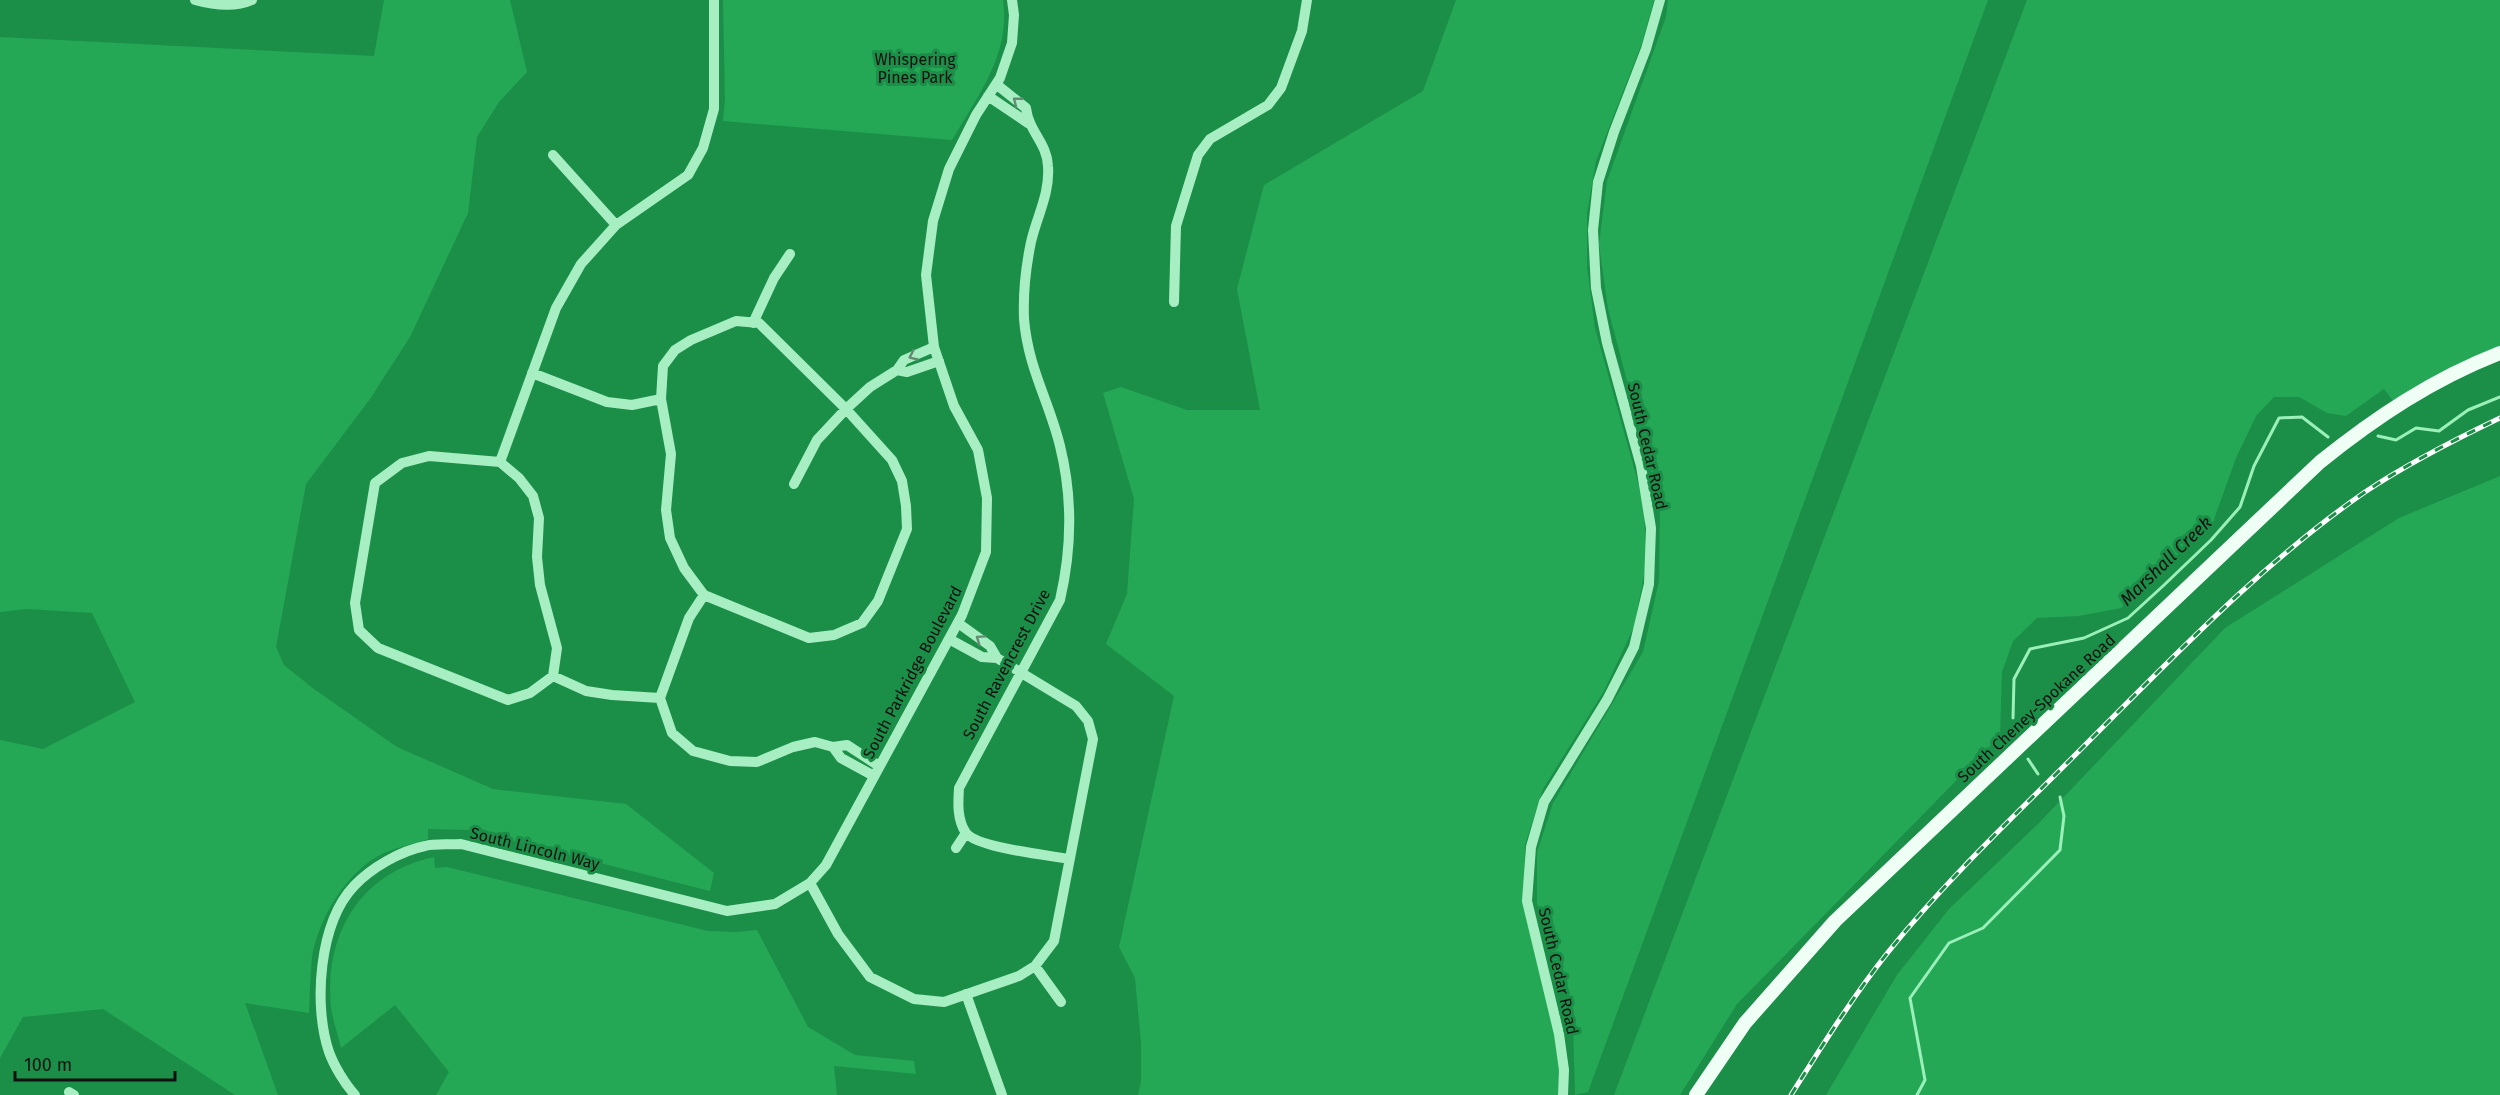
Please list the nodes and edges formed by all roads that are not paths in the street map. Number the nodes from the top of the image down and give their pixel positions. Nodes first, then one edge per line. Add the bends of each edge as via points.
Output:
1 (195, 0) edge
2 (252, 0) edge
3 (714, 0) edge
4 (1012, 0) edge
5 (1307, 0) edge
6 (1660, 0) edge
7 (996, 84) junction
8 (988, 96) junction
9 (1028, 123) junction
10 (554, 155) dead end
11 (616, 225) junction
12 (790, 254) dead end
13 (1174, 302) dead end
14 (753, 323) junction
15 (934, 347) junction
16 (2500, 353) edge
17 (939, 361) junction
18 (897, 370) junction
19 (532, 373) junction
20 (661, 399) junction
21 (846, 409) junction
22 (500, 462) junction
23 (794, 484) dead end
24 (704, 595) junction
25 (958, 623) junction
26 (949, 639) junction
27 (997, 658) junction
28 (1020, 672) junction
29 (552, 676) junction
30 (660, 698) junction
31 (877, 771) junction
32 (966, 833) junction
33 (956, 848) dead end
34 (1070, 859) junction
35 (810, 884) junction
36 (1035, 966) junction
37 (966, 994) junction
38 (1061, 1002) dead end
39 (354, 1095) edge
40 (1002, 1095) edge
41 (1563, 1095) edge
42 (1696, 1095) edge

1 - 2 street via 213,5
3 - 11 street via 714,109 703,148 688,175
4 - 7 street, South Parkridge Boulevard via 1012,43
5 - 13 street via 1302,31 1281,88 1268,105 1210,139 1198,155 1176,226
6 - 41 street, South Cedar Road via 1598,182 1593,230 1596,288 1641,466 1651,528 1649,585 1634,647 1607,700 1544,802 1531,847 1527,901 1559,1034
7 - 8 street, South Parkridge Boulevard
9 -> 7 street, South Ravencrest Drive via 1026,108
8 - 9 street, South Ravencrest Drive
8 - 15 street, South Parkridge Boulevard via 949,169 933,220 926,275
9 - 28 street, South Ravencrest Drive via 1043,145 1048,165 1047,194 1026,272 1024,317 1030,362 1060,445 1069,495 1070,535 1060,600
10 - 11 street
11 - 19 street via 581,264 556,308
12 - 14 street
14 - 20 street via 736,321 675,350 663,366
14 - 21 street via 759,323
15 - 17 street, South Parkridge Boulevard
15 -> 18 street via 904,360
16 - 42 main road, South Cheney-Spokane Road via 2427,386 2320,462 1835,921 1745,1023
17 - 18 street via 907,372
17 - 25 street, South Parkridge Boulevard via 954,406 978,450 987,498 986,552
18 - 21 street
19 - 20 street via 607,402 632,405
19 - 22 street
20 - 24 street via 671,454 666,510 670,538 684,568
21 - 23 street via 817,440
21 - 24 street via 892,460 902,481 906,506 907,529 878,601 862,623 834,635 809,638
22 - 29 street via 533,496 539,518 540,585 557,648
22 - 29 street via 429,456 402,464 375,483 355,603 359,630 378,648 508,700 530,693
24 - 30 street via 689,618
25 - 26 street, South Parkridge Boulevard
27 -> 25 street via 990,646
26 - 27 street via 982,657
26 - 31 street, South Parkridge Boulevard
27 - 28 street
28 - 32 street, South Ravencrest Drive via 959,788 957,810
28 - 34 street via 1076,706 1088,721 1093,740
29 - 30 street via 586,691
30 - 31 street via 672,733 693,751 730,761 757,762 815,742 833,747 841,758
31 - 35 street, South Lincoln Way via 826,865
32 - 33 street
32 - 34 street via 978,843
34 - 36 street via 1054,941
35 - 37 street via 838,934 870,977 914,999 944,1002
35 - 39 street, South Lincoln Way via 774,904 727,911 461,844 425,846 390,859 354,886 332,920 322,969 321,1014 329,1053
36 - 37 street
36 - 38 street
37 - 40 street

